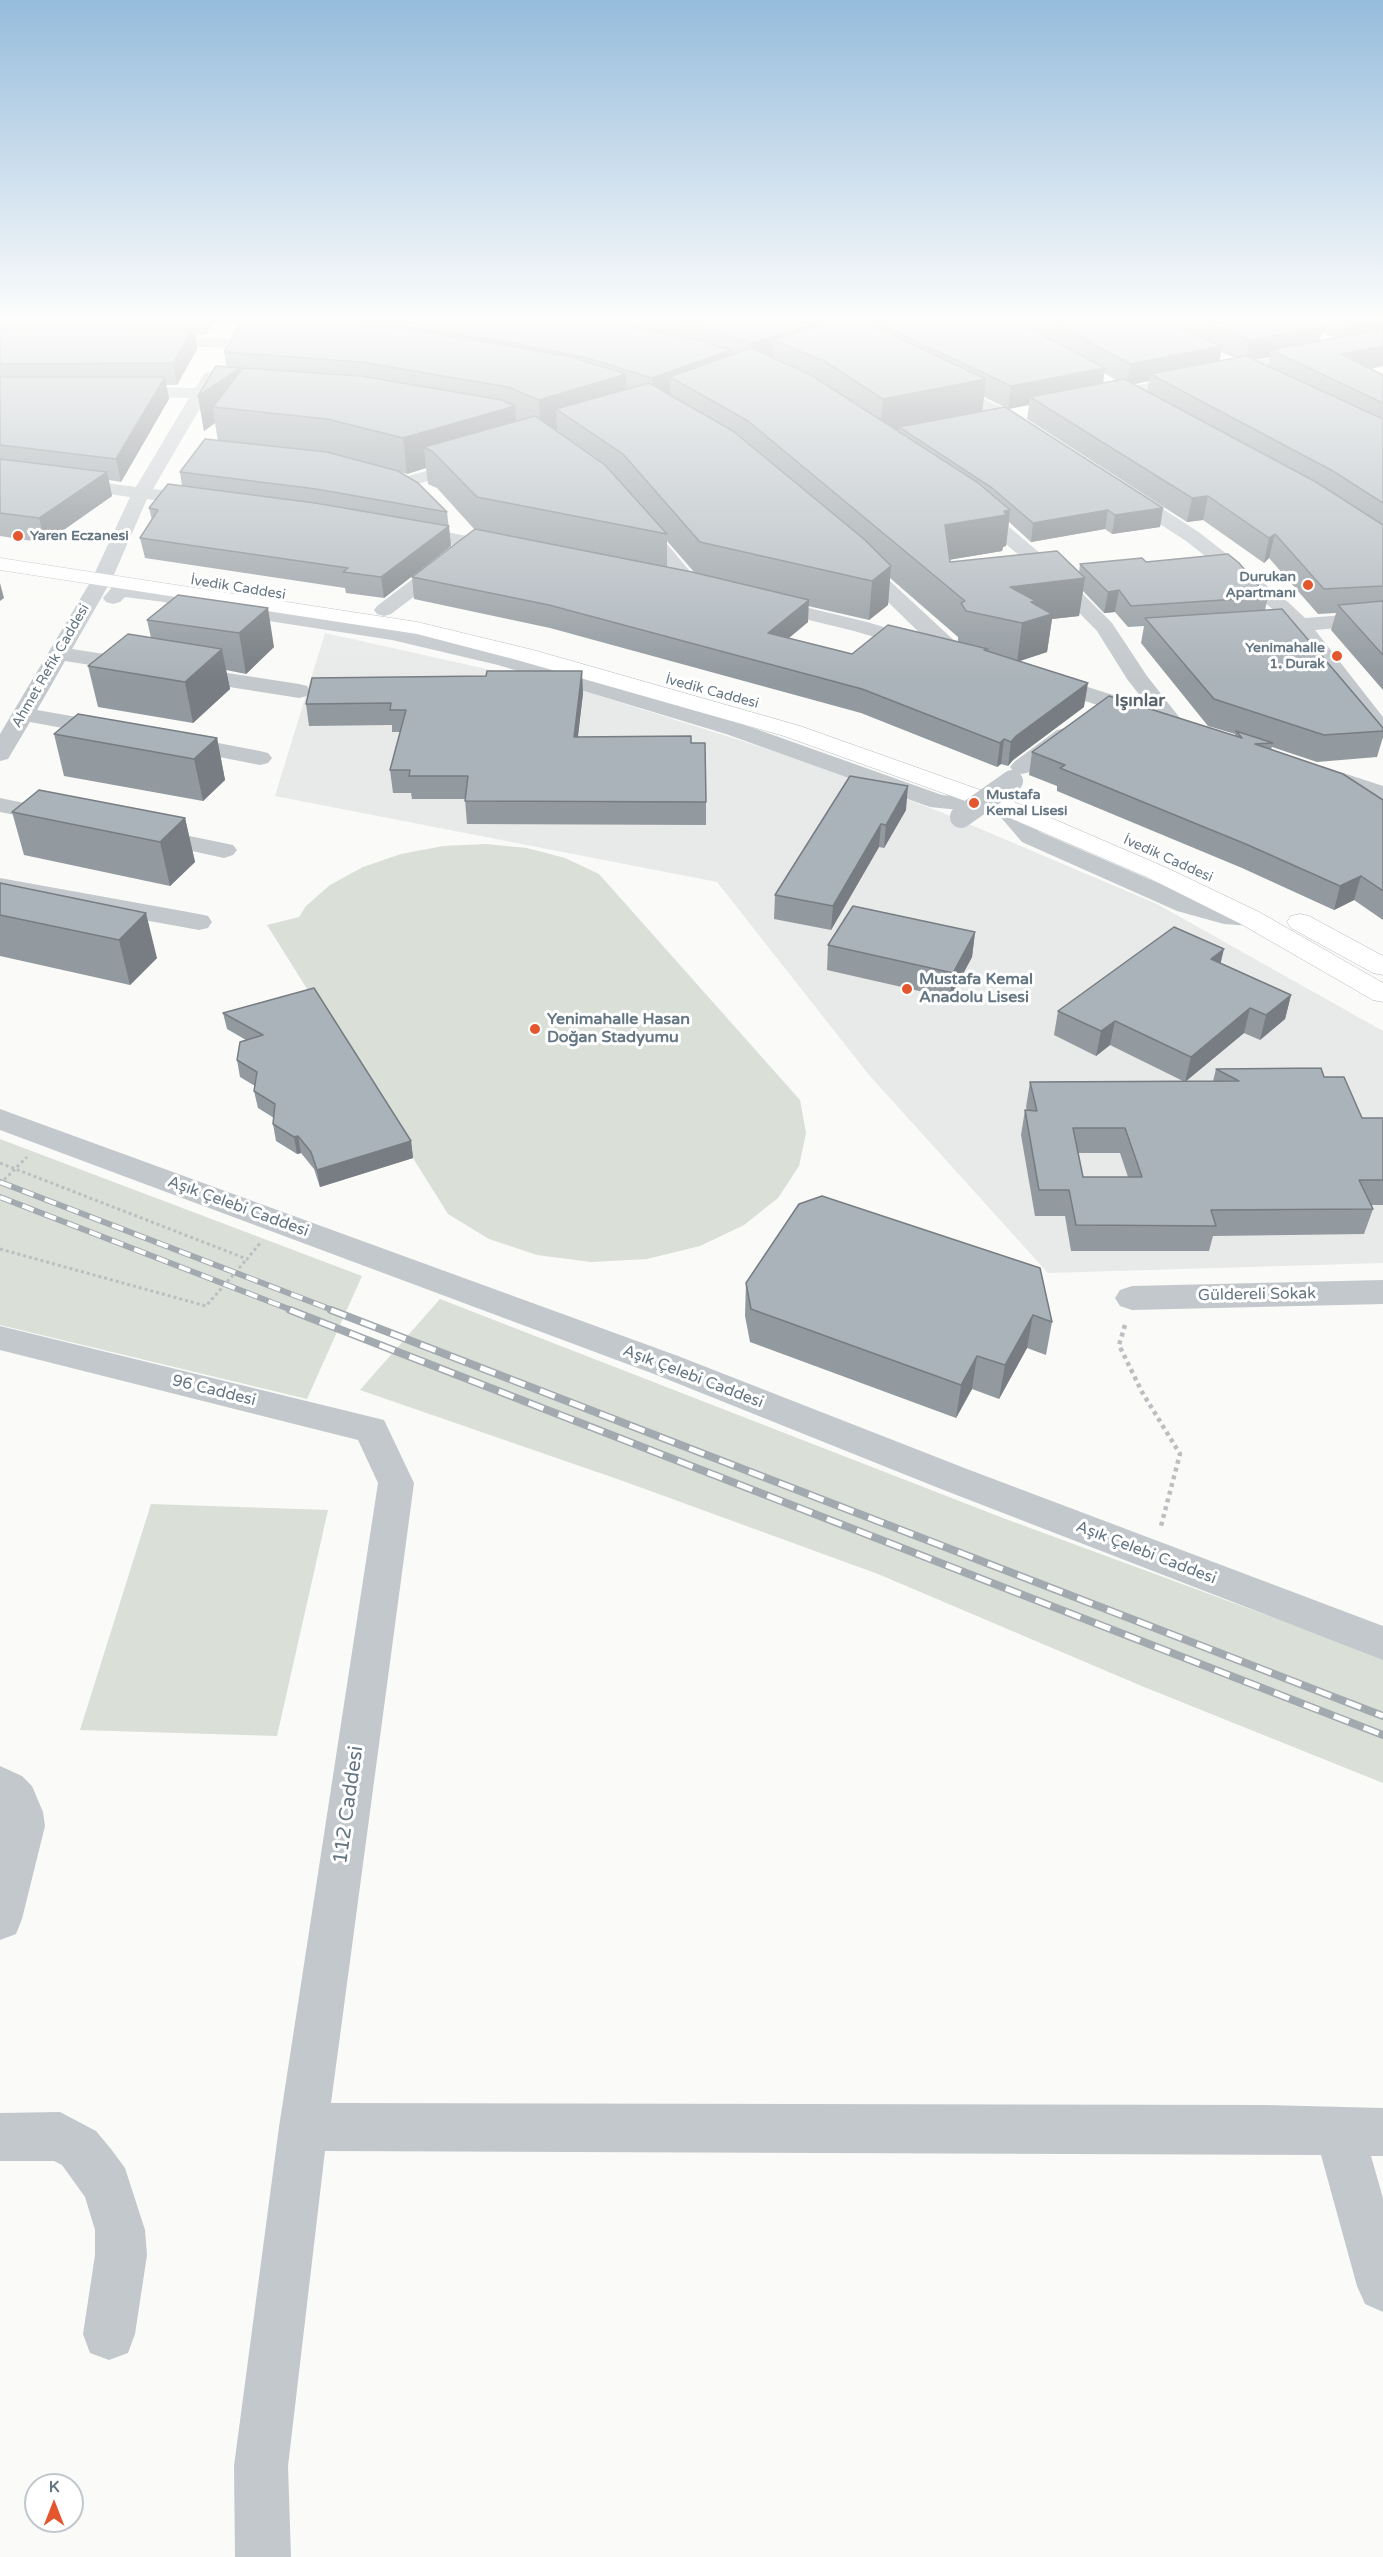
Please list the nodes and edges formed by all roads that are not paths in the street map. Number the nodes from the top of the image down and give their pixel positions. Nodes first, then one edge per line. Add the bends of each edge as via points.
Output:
1 (173, 441) edge
2 (171, 444) junction
3 (194, 446) dead end
4 (484, 459) edge
5 (0, 474) edge
6 (386, 476) edge
7 (1104, 479) edge
8 (408, 482) junction
9 (141, 494) junction
10 (428, 494) edge
11 (956, 495) edge
12 (224, 504) edge
13 (631, 514) edge
14 (454, 520) dead end
15 (389, 527) edge
16 (471, 542) junction
17 (845, 550) edge
18 (0, 552) edge
19 (521, 552) edge
20 (0, 564) edge
21 (660, 580) edge
22 (107, 582) junction
23 (692, 586) junction
24 (714, 591) edge
25 (161, 592) junction
26 (748, 600) edge
27 (384, 610) junction
28 (1383, 618) edge
29 (1300, 624) junction
30 (1264, 627) edge
31 (1135, 635) dead end
32 (1111, 637) junction
33 (58, 654) junction
34 (1025, 674) edge
35 (1138, 679) junction
36 (299, 691) dead end
37 (1095, 712) junction
38 (24, 714) junction
39 (1172, 722) junction
40 (1194, 729) edge
41 (1383, 732) edge
42 (0, 753) edge
43 (260, 758) dead end
44 (1305, 767) edge
45 (1383, 794) edge
46 (905, 795) junction
47 (0, 805) edge
48 (1005, 807) junction
49 (961, 817) dead end
50 (78, 820) edge
51 (123, 830) edge
52 (224, 850) dead end
53 (0, 886) edge
54 (1250, 918) joint
55 (199, 922) dead end
56 (1383, 967) edge
57 (1383, 994) edge
58 (0, 1119) edge
59 (1383, 1292) edge
60 (1132, 1298) road end
61 (0, 1338) edge
62 (396, 1483) joint
63 (1383, 1643) edge
64 (0, 1785) edge
65 (0, 1919) edge
66 (303, 2127) junction
67 (1361, 2132) edge
68 (0, 2137) edge
69 (1383, 2286) edge
70 (109, 2334) dead end
71 (263, 2557) edge

1 - 2 street, Ahmet Refik Caddesi
2 - 3 street
2 - 9 street, Ahmet Refik Caddesi
4 - 8 street
5 - 9 street
6 - 8 street
7 - 29 street via 1194,537
8 - 10 street
9 - 12 street
9 - 22 street, Ahmet Refik Caddesi
11 - 32 street via 982,512 1048,570
13 - 23 street
14 - 16 street
15 - 16 street
16 - 19 street
16 - 27 street
17 - 26 street via 918,621 966,659 860,626
18 - 22 main road, İvedik Caddesi
20 - 22 main road, İvedik Caddesi
21 - 23 street
22 - 25 main road, İvedik Caddesi
22 - 27 main road, İvedik Caddesi
22 - 33 street, Ahmet Refik Caddesi
22 - 46 street via 581,690
23 - 24 street
25 - 46 street via 178,601 392,634 504,660 734,729
25 - 46 street via 360,624 551,668 772,734 953,797
25 - 48 main road, İvedik Caddesi via 417,628 525,655 792,731
27 - 56 main road, İvedik Caddesi via 456,624 621,667 855,733 1165,857
28 - 29 street
29 - 30 street
29 - 41 street
31 - 32 street
32 - 35 street
33 - 36 street
33 - 38 street, Ahmet Refik Caddesi
34 - 37 street
35 - 37 street
35 - 39 street
37 - 39 street
37 - 49 street, bridge
38 - 42 street, Ahmet Refik Caddesi
38 - 43 street
39 - 40 street
44 - 45 street
46 - 48 street
47 - 50 street
48 - 54 street, İvedik Caddesi via 1031,837 1186,905 1216,915
51 - 52 street
53 - 55 street
54 - 57 main road, İvedik Caddesi
58 - 63 street, Aşık Çelebi Caddesi via 666,1365
59 - 60 street, Güldereli Sokak
61 - 62 street, 96 Caddesi via 371,1430
62 - 66 street, 112 Caddesi
64 - 65 street via 17,1800 23,1826
66 - 67 street
66 - 71 street, 112 Caddesi via 261,2466
67 - 69 street
68 - 70 street via 60,2136 79,2148 107,2186 120,2230 121,2255

